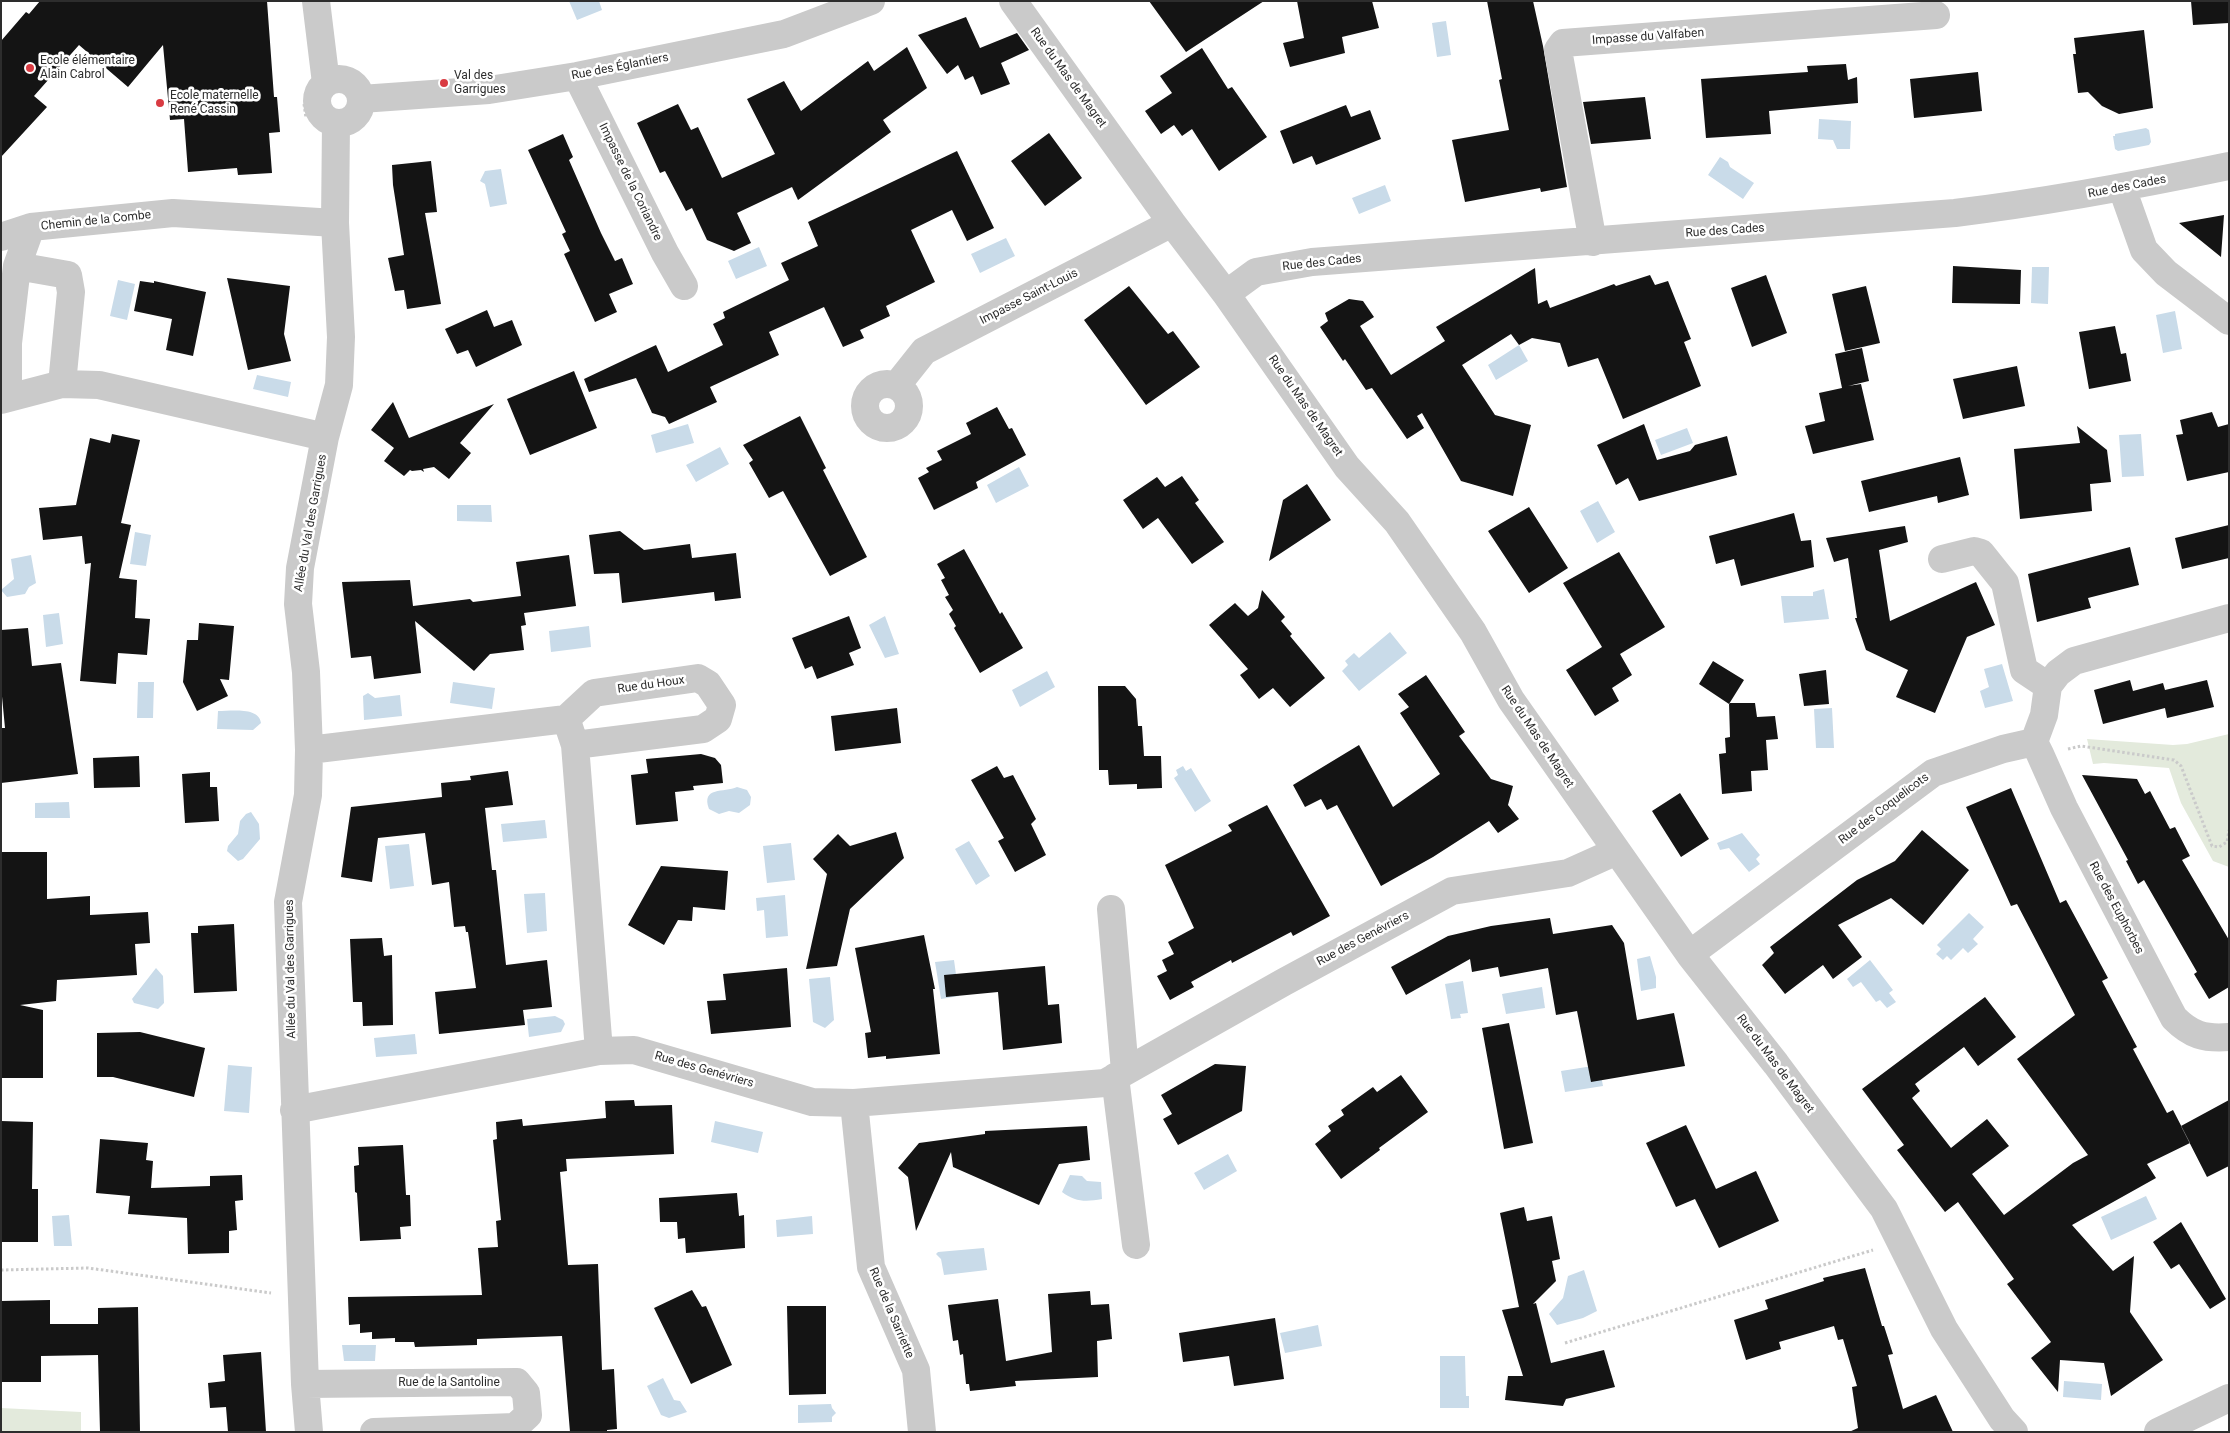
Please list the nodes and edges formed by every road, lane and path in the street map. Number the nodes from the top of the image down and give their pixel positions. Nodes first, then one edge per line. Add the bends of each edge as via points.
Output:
1 (316, 1) edge
2 (871, 1) edge
3 (1013, 1) edge
4 (1936, 15) dead end
5 (577, 76) junction
6 (315, 90) junction
7 (361, 99) junction
8 (336, 123) junction
9 (306, 126) dead end
10 (2229, 166) edge
11 (2122, 188) junction
12 (335, 223) junction
13 (1172, 224) junction
14 (31, 227) junction
15 (1, 237) edge
16 (1593, 242) junction
17 (17, 266) junction
18 (684, 286) dead end
19 (1226, 294) junction
20 (2229, 321) edge
21 (62, 384) junction
22 (897, 385) dead end
23 (5, 399) edge
24 (325, 438) junction
25 (1942, 559) dead end
26 (2229, 618) edge
27 (2048, 686) junction
28 (566, 719) junction
29 (576, 745) junction
30 (2037, 748) junction
31 (309, 750) junction
32 (2229, 830) edge
33 (1618, 851) junction
34 (1111, 909) dead end
35 (1690, 955) junction
36 (2229, 1038) edge
37 (599, 1051) junction
38 (1120, 1074) junction
39 (854, 1103) junction
40 (294, 1110) junction
41 (1900, 1241) junction
42 (1136, 1245) dead end
43 (1, 1270) edge
44 (271, 1293) dead end
45 (1565, 1343) dead end
46 (305, 1384) junction
47 (2229, 1398) edge
48 (309, 1432) edge
49 (374, 1432) edge
50 (922, 1432) edge
51 (2014, 1432) edge
52 (2158, 1432) edge

1 - 6 street
2 - 5 street, Rue des Églantiers via 784,34
3 - 13 street, Rue du Mas de Magret
4 - 16 street, Impasse du Valfaben via 1563,43 1558,50
5 - 7 street, Rue des Églantiers via 489,90
5 - 18 street, Impasse de la Coriandre
6 - 7 street via 338,78 356,86
6 - 8 street via 321,89 317,103 323,116
6 - 9 path
7 - 8 street via 361,106 354,117
8 - 12 street, Allée du Val des Garrigues
10 - 11 street, Rue des Cades
11 - 16 street, Rue des Cades via 1956,213
11 - 20 street via 2144,250 2166,273
12 - 14 street, Chemin de la Combe via 173,213
12 - 24 street, Allée du Val des Garrigues via 341,346 339,385
13 - 19 street, Rue du Mas de Magret
13 - 22 street, Impasse Saint-Louis via 924,352
14 - 15 street
14 - 17 street, Chemin de la Combe
16 - 19 street, Rue des Cades via 1312,262 1256,272
17 - 21 street via 68,275 71,292
17 - 23 street, Chemin de la Combe
19 - 33 street, Rue du Mas de Magret via 1347,467 1397,522 1473,632 1511,700
21 - 23 street, Chemin de la Combe
21 - 24 street, Chemin de la Combe via 99,385
24 - 31 street, Allée du Val des Garrigues via 300,568 298,604 306,672
25 - 27 street via 1974,551 1981,553 2005,583 2024,670
26 - 27 street via 2074,661
27 - 30 street
28 - 29 street
28 - 29 street, Rue du Houx via 594,693 698,678 708,684 722,705 718,719 703,729
28 - 31 street
29 - 37 street
30 - 32 path via 2082,746 2174,760 2181,766 2212,846 2219,847 2226,842
30 - 35 street, Rue des Coquelicots via 2003,748 1933,773
30 - 36 street, Rue des Euphorbes via 2064,808 2174,1018 2187,1030 2202,1036
31 - 40 street, Allée du Val des Garrigues via 308,795 288,902
33 - 35 street, Rue du Mas de Magret
33 - 38 street, Rue des Genévriers via 1568,873 1452,891
34 - 38 street
35 - 41 street, Rue du Mas de Magret via 1884,1209
37 - 39 street, Rue des Genévriers via 634,1050 812,1102
37 - 40 street, Rue des Genévriers
38 - 39 street, Rue des Genévriers via 1105,1082
38 - 42 street
39 - 50 street, Rue de la Sarriette via 871,1267 916,1370
40 - 46 street, Allée du Val des Garrigues
41 - 45 path
41 - 51 street, Rue du Mas de Magret via 1944,1329 2002,1419
43 - 44 path via 88,1268
46 - 48 street, Allée du Val des Garrigues
46 - 49 street, Rue de la Santoline via 516,1382 526,1393 528,1415 515,1427
47 - 52 street

